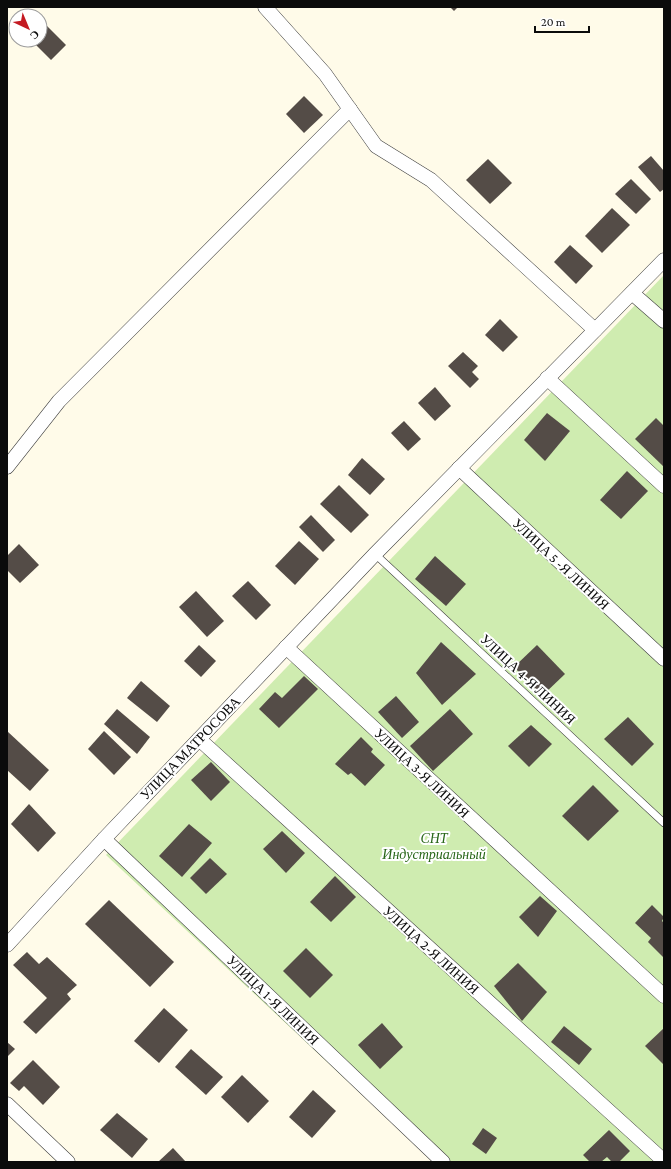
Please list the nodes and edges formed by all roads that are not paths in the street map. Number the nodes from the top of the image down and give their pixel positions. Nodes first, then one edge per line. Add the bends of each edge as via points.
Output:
1 (265, 7) edge
2 (350, 109) junction
3 (664, 260) edge
4 (632, 293) junction
5 (664, 321) edge
6 (595, 330) junction
7 (547, 378) junction
8 (7, 467) edge
9 (459, 468) junction
10 (664, 486) edge
11 (375, 554) junction
12 (286, 647) junction
13 (664, 659) edge
14 (199, 739) junction
15 (664, 823) edge
16 (104, 839) junction
17 (7, 945) edge
18 (664, 996) edge
19 (7, 1104) edge
20 (664, 1161) edge
21 (68, 1162) edge
22 (443, 1162) edge

1 - 2 street via 325,74
2 - 6 street via 376,146 431,180
2 - 8 street via 59,401
3 - 4 street, УЛИЦА МАТРОСОВА
4 - 5 street
4 - 6 street, УЛИЦА МАТРОСОВА
6 - 7 street, УЛИЦА МАТРОСОВА
7 - 9 street, УЛИЦА МАТРОСОВА
7 - 10 street
9 - 11 street, УЛИЦА МАТРОСОВА
9 - 13 street, УЛИЦА 5 -Я ЛИНИЯ
11 - 12 street, УЛИЦА МАТРОСОВА
11 - 15 lane, УЛИЦА 4-Я ЛИНИЯ
12 - 14 street, УЛИЦА МАТРОСОВА
12 - 18 street, УЛИЦА 3-Я ЛИНИЯ
14 - 16 street, УЛИЦА МАТРОСОВА
14 - 20 street, УЛИЦА 2-Я ЛИНИЯ
16 - 17 street, УЛИЦА МАТРОСОВА
16 - 22 street, УЛИЦА 1-Я ЛИНИЯ
19 - 21 street

